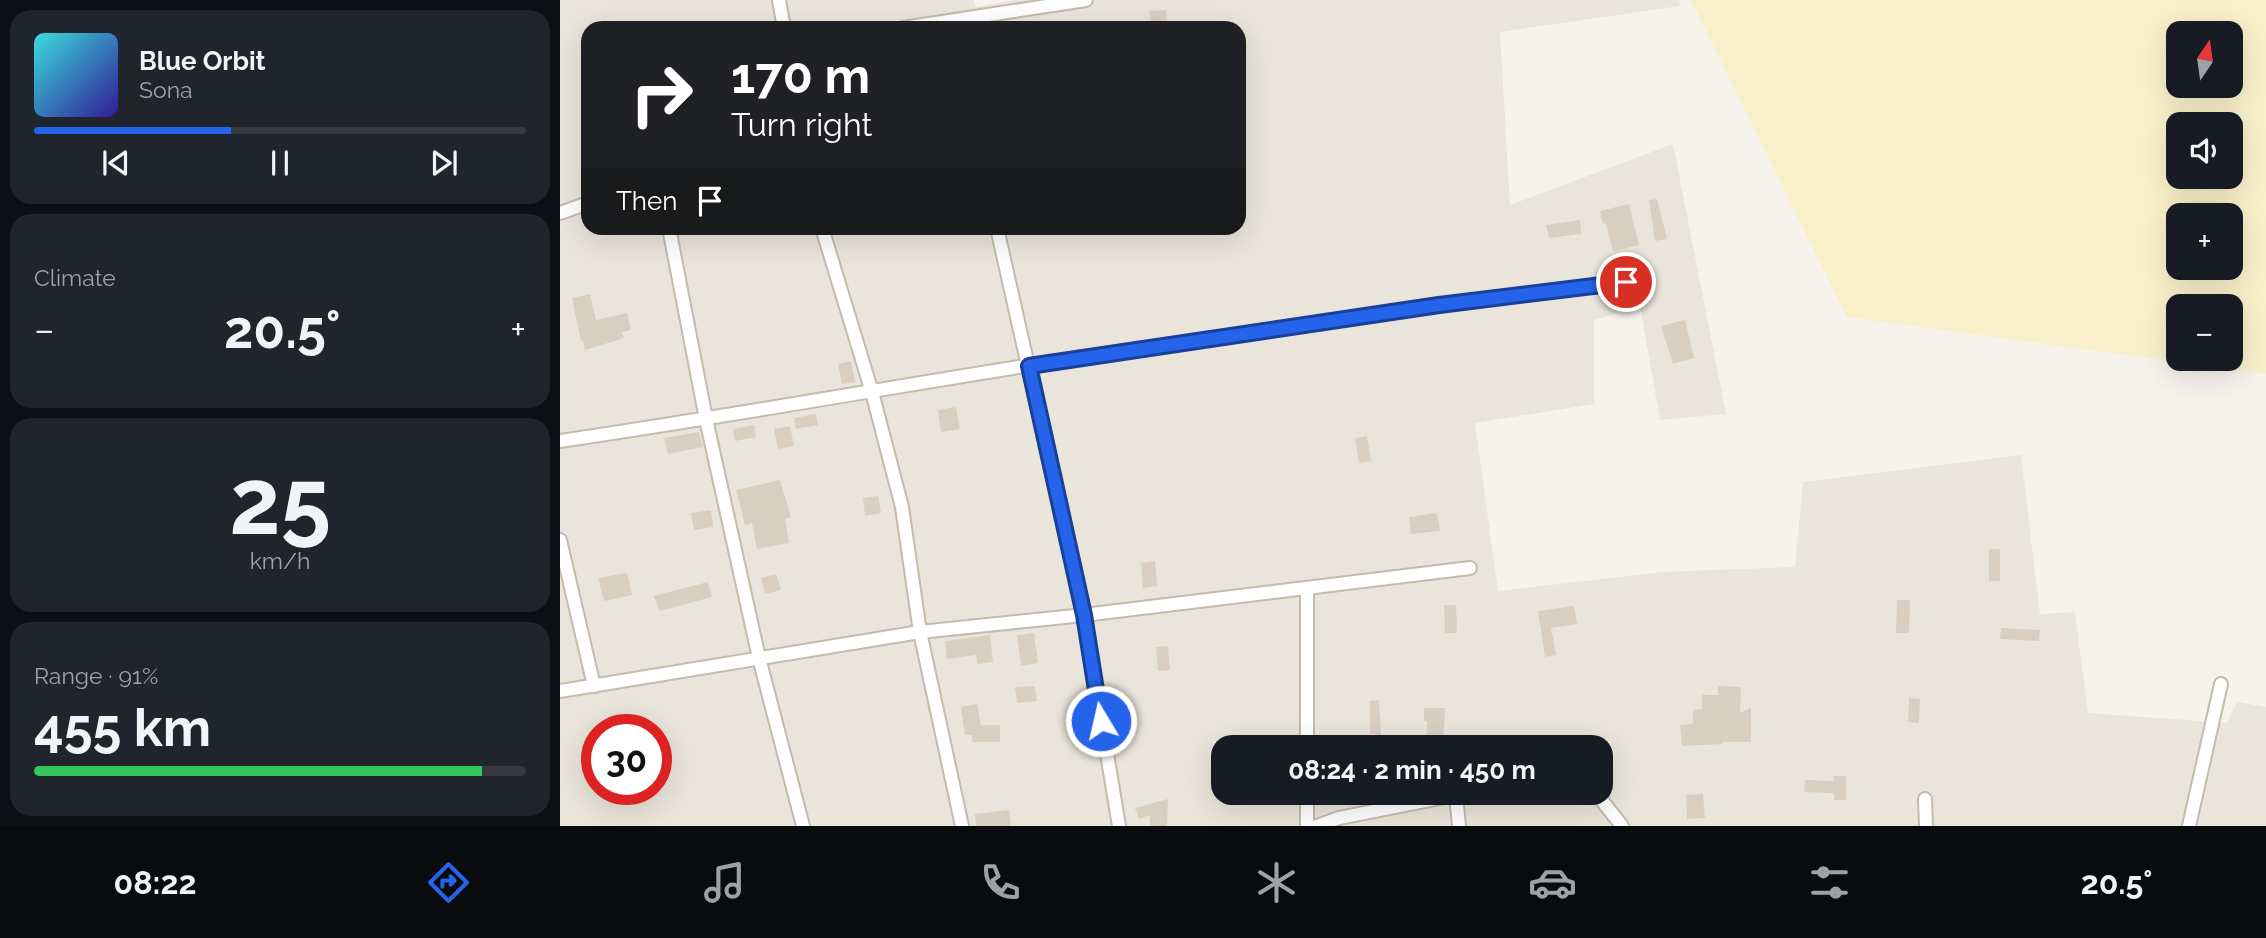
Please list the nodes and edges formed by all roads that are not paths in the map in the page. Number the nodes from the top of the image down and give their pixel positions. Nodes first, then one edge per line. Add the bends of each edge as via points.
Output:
1 (779, 0) edge
2 (1086, 0) edge
3 (783, 21) edge
4 (972, 21) edge
5 (581, 205) edge
6 (560, 214) edge
7 (670, 235) edge
8 (823, 235) edge
9 (999, 235) edge
10 (1626, 282) dead end
11 (1029, 366) junction
12 (872, 392) junction
13 (706, 419) junction
14 (560, 441) edge
15 (560, 540) edge
16 (1470, 568) dead end
17 (1307, 589) junction
18 (1084, 615) junction
19 (920, 632) junction
20 (759, 658) junction
21 (2221, 684) dead end
22 (594, 686) junction
23 (560, 691) edge
24 (1307, 735) edge
25 (1925, 799) dead end
26 (1307, 805) edge
27 (1405, 805) edge
28 (1460, 805) edge
29 (1605, 805) edge
30 (803, 826) edge
31 (962, 826) edge
32 (1119, 826) edge
33 (1307, 826) edge
34 (1317, 826) edge
35 (1459, 826) edge
36 (1622, 826) edge
37 (1926, 826) edge
38 (2189, 826) edge

1 - 3 street
2 - 4 street
5 - 6 street
7 - 13 street
8 - 12 street
9 - 11 street
10 - 11 street
11 - 12 street
11 - 18 street
12 - 13 street
12 - 19 street via 902,507
13 - 14 street
13 - 20 street
15 - 22 street
16 - 17 street
17 - 18 street
17 - 24 street
18 - 19 street
18 - 32 street
19 - 20 street
19 - 31 street
20 - 22 street
20 - 30 street
21 - 38 street
22 - 23 street
25 - 37 street
26 - 33 street
27 - 34 street
28 - 35 street
29 - 36 street

